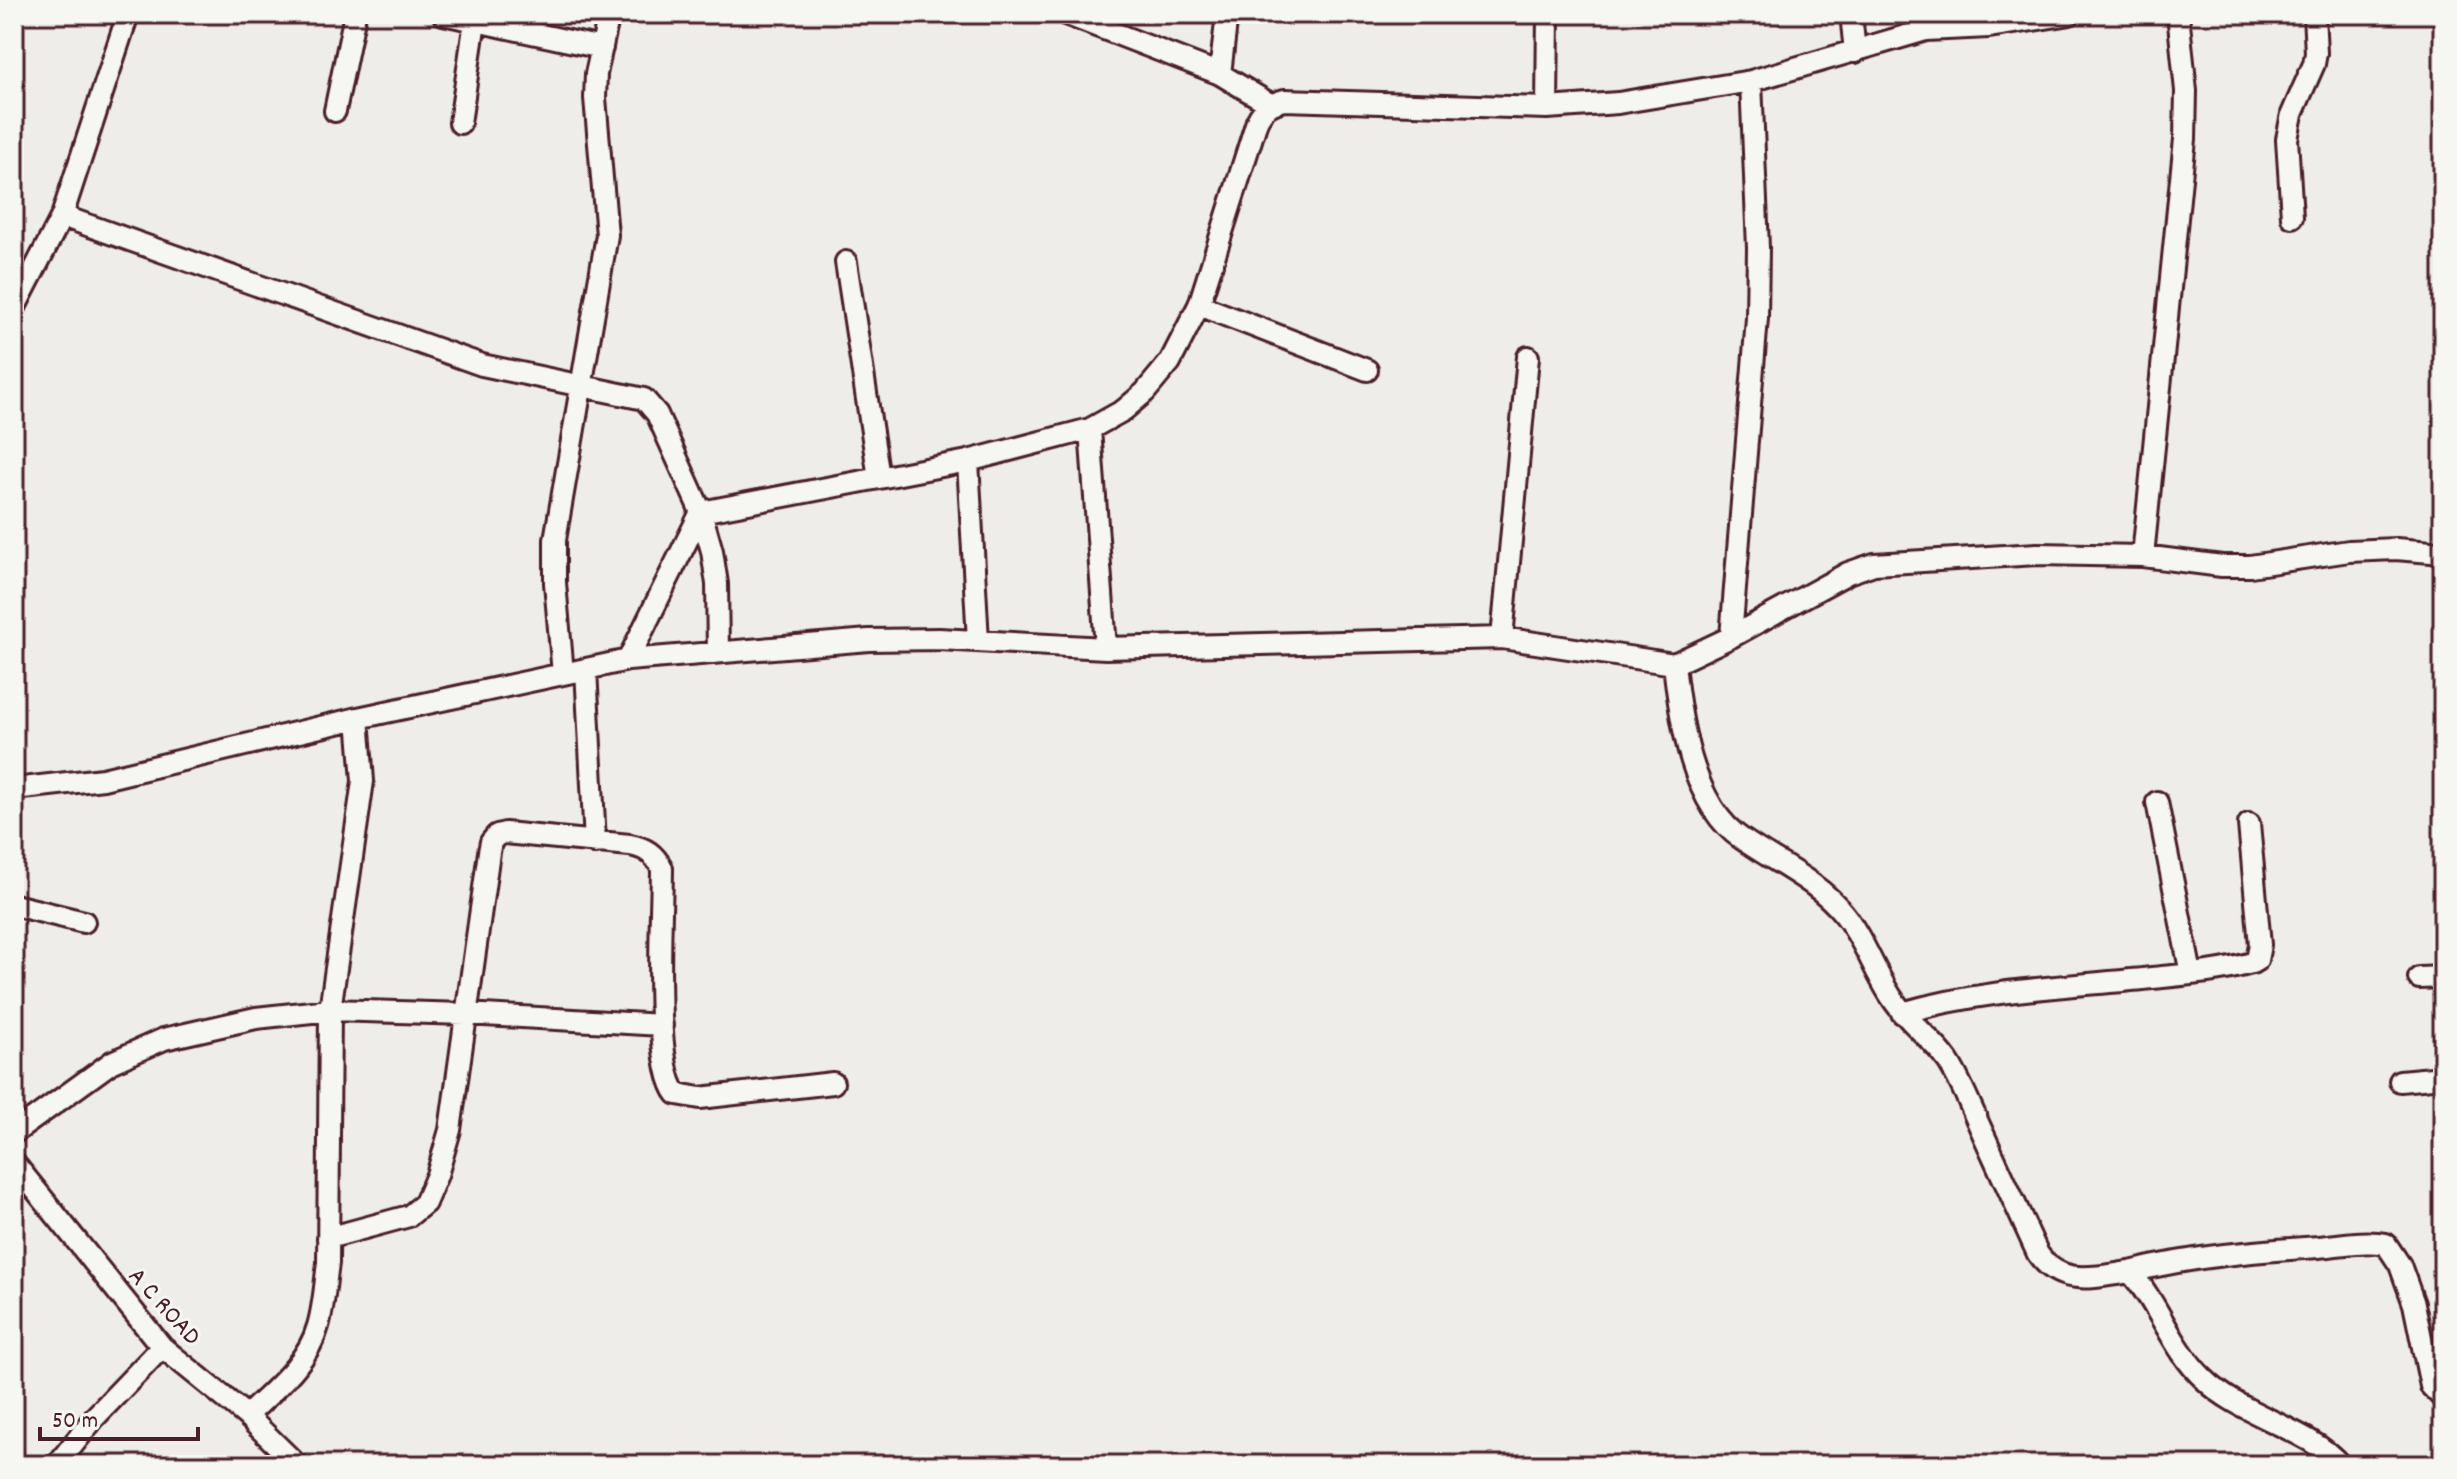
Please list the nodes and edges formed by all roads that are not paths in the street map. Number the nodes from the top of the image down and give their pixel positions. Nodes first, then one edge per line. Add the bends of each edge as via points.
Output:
1 (128, 14) edge
2 (355, 14) edge
3 (443, 14) edge
4 (609, 14) edge
5 (1065, 14) edge
6 (1227, 14) edge
7 (1548, 14) edge
8 (1851, 14) edge
9 (2070, 14) edge
10 (2178, 14) edge
11 (2314, 14) edge
12 (476, 18) edge
13 (602, 48) junction
14 (1855, 52) junction
15 (1220, 74) junction
16 (1751, 81) junction
17 (1270, 104) junction
18 (1547, 108) junction
19 (335, 111) dead end
20 (460, 123) dead end
21 (62, 216) junction
22 (2292, 217) dead end
23 (846, 262) dead end
24 (1199, 305) junction
25 (14, 309) edge
26 (1528, 357) dead end
27 (1367, 370) dead end
28 (583, 385) junction
29 (1090, 429) junction
30 (968, 461) junction
31 (879, 478) junction
32 (701, 512) junction
33 (2443, 553) edge
34 (2143, 556) junction
35 (1731, 637) junction
36 (1502, 638) junction
37 (978, 641) junction
38 (1106, 648) junction
39 (718, 652) junction
40 (628, 660) junction
41 (1674, 664) junction
42 (586, 669) junction
43 (563, 674) junction
44 (358, 718) junction
45 (14, 789) edge
46 (2157, 802) dead end
47 (2249, 824) dead end
48 (595, 843) junction
49 (14, 905) edge
50 (84, 922) dead end
51 (2191, 974) junction
52 (2443, 977) edge
53 (2419, 978) dead end
54 (330, 1010) junction
55 (1902, 1013) junction
56 (466, 1014) junction
57 (662, 1025) junction
58 (2443, 1077) edge
59 (2400, 1081) dead end
60 (833, 1083) dead end
61 (14, 1133) edge
62 (14, 1163) edge
63 (328, 1238) junction
64 (2130, 1272) junction
65 (162, 1347) junction
66 (2443, 1398) edge
67 (247, 1416) junction
68 (57, 1465) edge
69 (297, 1465) edge
70 (2340, 1465) edge

1 - 21 street
2 - 19 street
3 - 12 street
4 - 13 street
5 - 15 street
6 - 15 street
7 - 18 street
8 - 14 street
9 - 14 street via 1926,30
10 - 34 street via 2185,139
11 - 22 street via 2314,64 2287,139
12 - 13 street
12 - 20 street
13 - 28 street via 595,98 607,235
14 - 16 street
15 - 17 street
16 - 18 street via 1618,103
16 - 35 street via 1757,318
17 - 18 street via 1284,100
17 - 24 street via 1257,121
21 - 25 street
21 - 28 street via 482,365
23 - 31 street
24 - 27 street
24 - 29 street via 1170,362 1145,392
26 - 36 street
28 - 32 street via 632,394 651,406
28 - 43 street via 555,540
29 - 30 street
29 - 38 street
30 - 31 street
30 - 37 street
31 - 32 street
32 - 39 street via 717,584
32 - 40 street
33 - 34 street via 2349,551 2250,566
34 - 35 street via 2037,554 1874,564 1835,579
35 - 41 street
36 - 38 street
36 - 41 street
37 - 38 street
37 - 39 street via 869,640
39 - 40 street
40 - 42 street
41 - 55 street via 1692,759 1718,819 1810,882 1842,912
42 - 43 street
42 - 48 street
43 - 44 street
44 - 45 street via 103,779
44 - 54 street via 363,781
46 - 51 street
47 - 51 street via 2257,960
48 - 56 street via 505,833 491,842
48 - 57 street via 641,847 655,855 662,868
49 - 50 street
51 - 55 street via 2006,991
52 - 53 street
54 - 56 street
54 - 61 street via 256,1018 164,1039 112,1062
54 - 63 street
55 - 64 street via 1948,1061 2047,1267 2068,1276
56 - 57 street
56 - 63 street via 450,1130 425,1203 409,1216
57 - 60 street via 665,1065 677,1094 700,1098
58 - 59 street
62 - 65 street, A C ROAD
63 - 67 street via 323,1301 312,1341 298,1364
64 - 66 street via 2259,1250 2386,1244 2414,1304 2431,1386
64 - 70 street via 2202,1378
65 - 67 street, A C ROAD
65 - 68 street
67 - 69 street, A C ROAD

